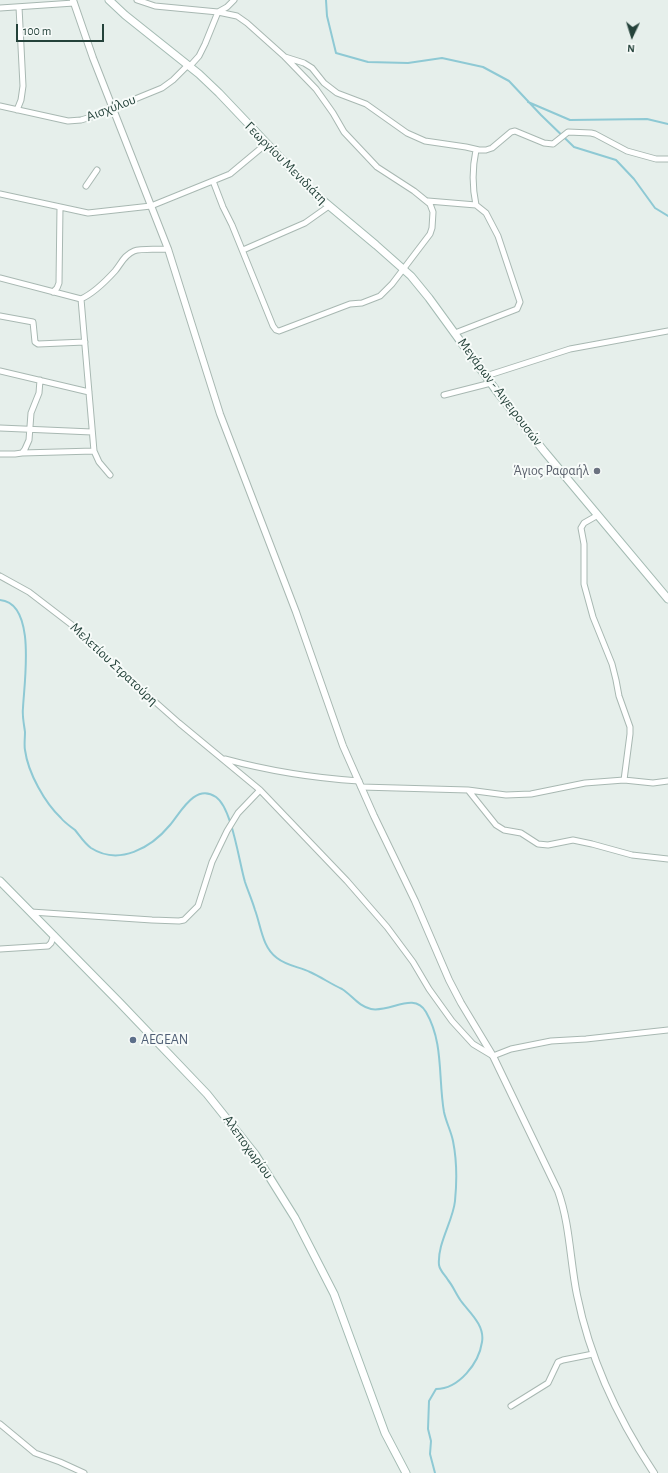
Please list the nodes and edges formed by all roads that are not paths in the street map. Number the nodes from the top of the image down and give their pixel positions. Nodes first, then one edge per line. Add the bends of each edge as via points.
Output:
1 (109, 0) edge
2 (137, 0) edge
3 (234, 0) edge
4 (73, 1) edge
5 (19, 7) junction
6 (0, 8) edge
7 (218, 12) junction
8 (285, 57) junction
9 (189, 65) junction
10 (0, 106) edge
11 (113, 108) junction
12 (17, 110) junction
13 (266, 144) junction
14 (476, 150) junction
15 (668, 159) edge
16 (97, 170) dead end
17 (213, 181) junction
18 (86, 186) dead end
19 (0, 194) edge
20 (428, 201) junction
21 (151, 206) junction
22 (329, 206) junction
23 (476, 206) junction
24 (60, 207) junction
25 (168, 249) junction
26 (243, 250) junction
27 (402, 270) junction
28 (0, 278) edge
29 (53, 292) junction
30 (81, 299) junction
31 (0, 316) edge
32 (668, 331) edge
33 (456, 333) junction
34 (85, 342) junction
35 (0, 371) edge
36 (486, 376) junction
37 (40, 380) junction
38 (491, 382) junction
39 (89, 392) junction
40 (444, 395) dead end
41 (0, 428) edge
42 (30, 429) junction
43 (92, 432) junction
44 (94, 451) junction
45 (22, 453) junction
46 (0, 454) edge
47 (110, 475) dead end
48 (598, 514) junction
49 (0, 576) edge
50 (668, 598) edge
51 (222, 759) junction
52 (624, 780) junction
53 (668, 781) edge
54 (360, 784) junction
55 (260, 790) junction
56 (468, 790) junction
57 (668, 859) edge
58 (0, 881) edge
59 (31, 912) junction
60 (54, 935) junction
61 (0, 949) edge
62 (668, 1030) edge
63 (493, 1056) junction
64 (593, 1354) junction
65 (511, 1406) dead end
66 (0, 1424) edge
67 (84, 1473) edge
68 (406, 1473) edge
69 (654, 1473) edge

1 - 9 main road, Γεωργίου Μενιδιάτη
2 - 7 street via 155,6
3 - 7 street
4 - 5 street
4 - 11 street
5 - 6 street
5 - 12 street via 24,86
7 - 8 street via 237,16 247,22
7 - 9 street, Αισχύλου via 199,56
8 - 14 street via 304,62 337,93 370,106 416,138
8 - 20 street via 316,89 344,132 369,160 377,168
9 - 11 street, Αισχύλου via 169,84
9 - 13 main road, Γεωργίου Μενιδιάτη
10 - 12 street, Αισχύλου
11 - 12 street, Αισχύλου via 74,121
11 - 21 street
13 - 17 street via 238,169
13 - 22 main road, Γεωργίου Μενιδιάτη
14 - 15 street via 492,148 511,132 553,144 568,132 572,132 595,134 627,151 656,159
14 - 23 street via 472,188
16 - 18 street
17 - 21 street
17 - 26 street via 222,207
19 - 24 street
20 - 23 street
20 - 27 street via 433,212 430,234
21 - 24 street via 88,213
21 - 25 street
22 - 26 street via 305,222
22 - 27 main road, Γεωργίου Μενιδιάτη
23 - 33 street via 486,213 498,236 520,302 517,309
24 - 29 street via 59,283
25 - 30 street via 132,252 103,284
25 - 54 street via 220,414
26 - 27 street via 273,326 278,331 350,304 362,303 380,296
27 - 33 main road, Γεωργίου Μενιδιάτη via 411,276
28 - 29 street
29 - 30 street
30 - 34 street
31 - 34 street via 33,322 34,338 38,344
32 - 36 street via 570,349
33 - 36 main road, Μεγάρων - Αιγειρουσών
34 - 39 street
35 - 37 street
36 - 38 main road, Μεγάρων - Αιγειρουσών
37 - 39 street
37 - 42 street via 39,393 31,413
38 - 40 street
38 - 48 main road, Μεγάρων - Αιγειρουσών via 544,451
39 - 43 street
41 - 42 street
42 - 43 street
42 - 45 street via 29,440
43 - 44 street
44 - 45 street
44 - 47 street
45 - 46 street
48 - 50 main road, Μεγάρων - Αιγειρουσών
48 - 52 street via 584,522 581,528 584,544 583,578 593,617 612,664 619,696 630,726
49 - 51 street, Μελετίου Στρατούρη via 29,592 72,625 135,684
51 - 54 street
51 - 55 street, Μελετίου Στρατούρη
52 - 53 street via 653,783
52 - 56 street via 585,783 531,794
54 - 56 street
54 - 63 street via 449,980
55 - 59 street via 232,821 216,851 198,906 184,920
55 - 63 street, Μελετίου Στρατούρη via 388,927 452,1021 473,1044
56 - 57 street via 496,825 504,830 521,833 538,844 548,845 573,840 632,855
58 - 59 main road, Αλεποχωρίου
59 - 60 main road, Αλεποχωρίου
60 - 61 street via 48,946
60 - 68 main road, Αλεποχωρίου via 207,1094 271,1179 299,1225 334,1294 385,1433
62 - 63 street via 544,1042
63 - 64 street via 562,1202 577,1294
64 - 65 street via 558,1362 548,1383
64 - 69 street via 613,1402
66 - 67 street via 35,1453

